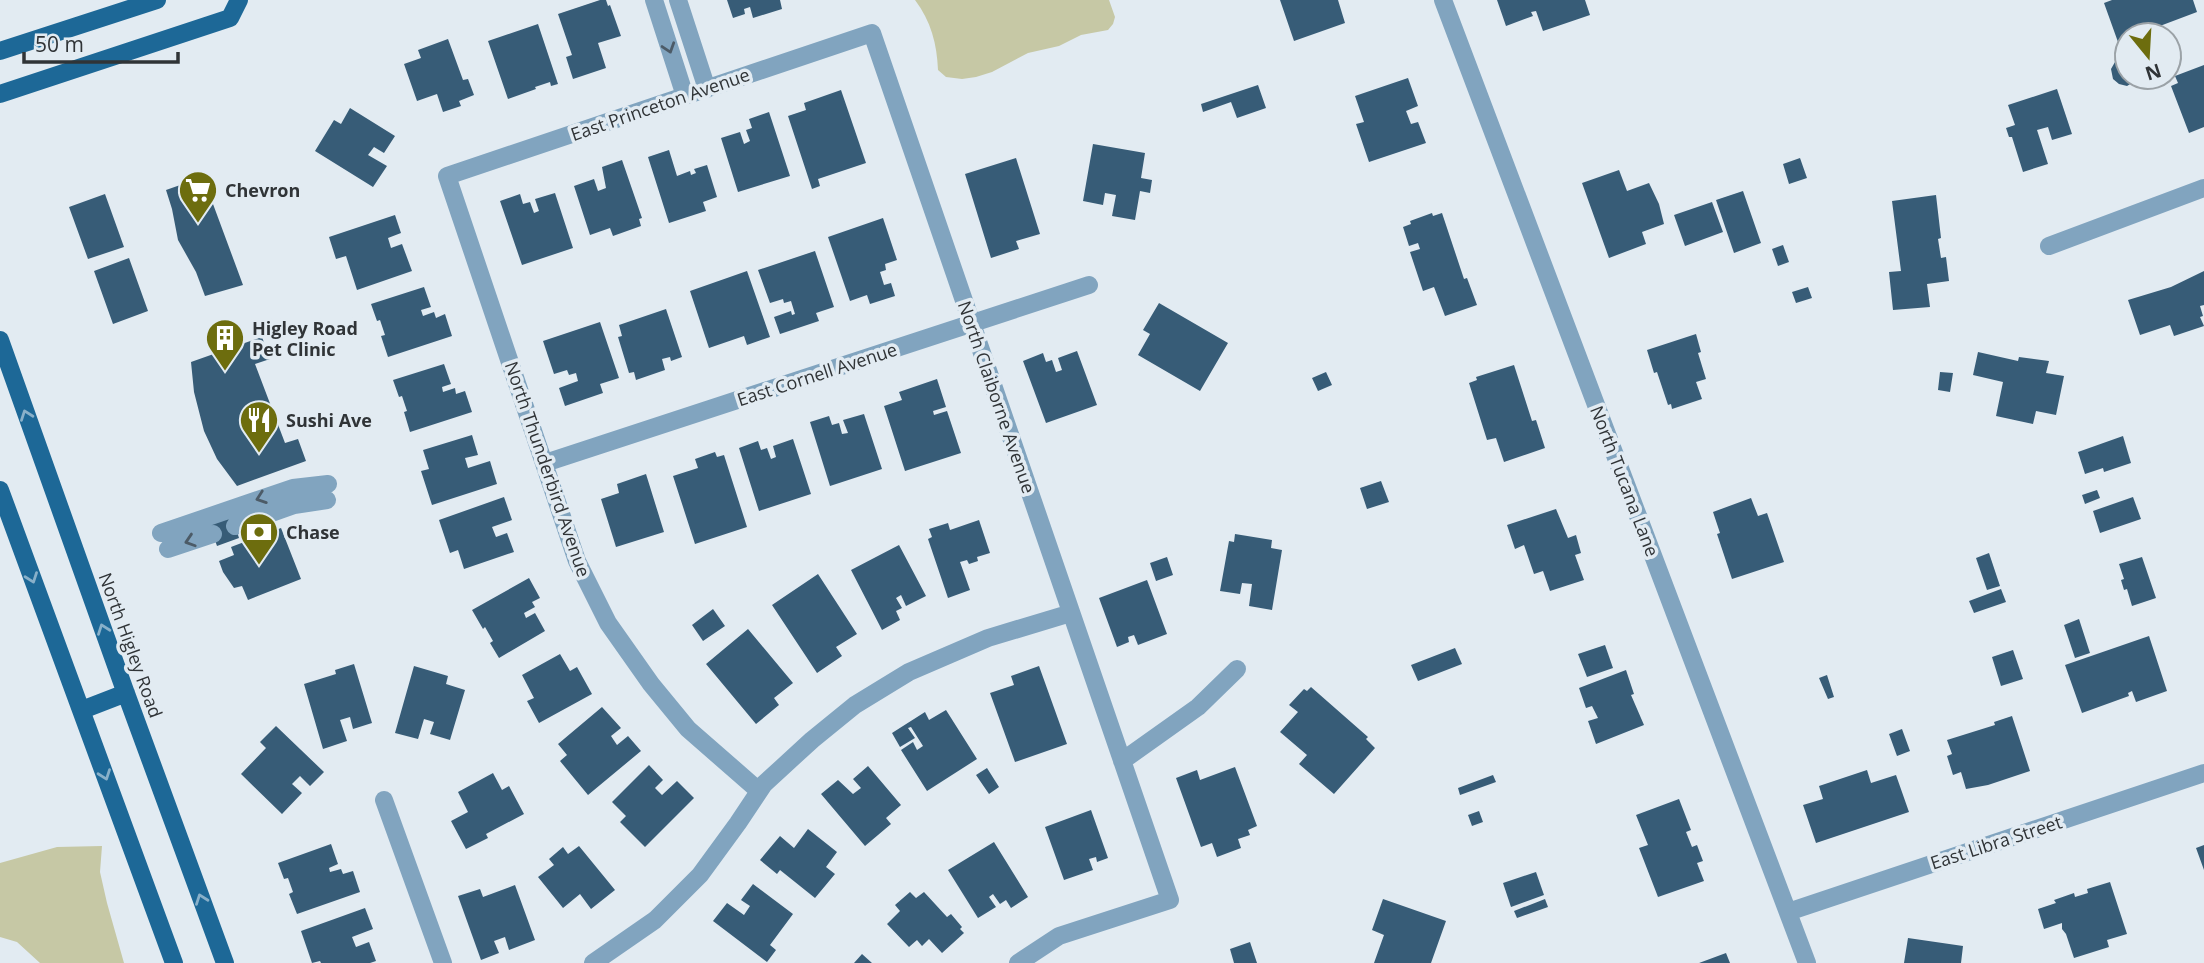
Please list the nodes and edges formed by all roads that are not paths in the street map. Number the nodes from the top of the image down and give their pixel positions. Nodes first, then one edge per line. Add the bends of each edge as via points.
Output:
1 (158, 0) edge
2 (239, 0) edge
3 (654, 0) edge
4 (678, 0) edge
5 (1443, 0) edge
6 (872, 33) joint
7 (0, 51) edge
8 (706, 89) junction
9 (0, 94) edge
10 (685, 96) junction
11 (447, 176) joint
12 (2204, 188) edge
13 (2049, 246) dead end
14 (1089, 285) dead end
15 (972, 323) junction
16 (0, 340) edge
17 (545, 463) junction
18 (0, 490) edge
19 (235, 526) dead end
20 (213, 534) dead end
21 (1071, 613) junction
22 (1237, 669) dead end
23 (126, 693) junction
24 (82, 710) junction
25 (1122, 761) junction
26 (2204, 772) edge
27 (759, 792) junction
28 (384, 800) dead end
29 (1788, 912) junction
30 (174, 963) edge
31 (225, 963) edge
32 (443, 963) edge
33 (593, 963) edge
34 (1018, 963) edge
35 (1807, 963) edge

1 - 7 main road
2 - 9 main road via 230,18
3 -> 10 street
4 - 8 street
5 - 29 street, North Tucana Lane
6 - 8 street, East Princeton Avenue
6 - 15 street, North Claiborne Avenue
8 - 10 street, East Princeton Avenue
10 - 11 street, East Princeton Avenue
11 - 17 street, North Thunderbird Avenue
12 - 13 street
14 - 15 street, East Cornell Avenue
15 - 17 street, East Cornell Avenue
15 - 21 street, North Claiborne Avenue
23 -> 16 main road, North Higley Road
17 - 27 street, North Thunderbird Avenue via 577,561 608,623 688,729
18 -> 24 main road
19 - 20 street via 327,492 293,488 164,541
21 - 25 street, North Claiborne Avenue
21 - 27 street via 988,638 909,672 844,714
22 - 25 street via 1198,708
23 - 24 main road
31 -> 23 main road, North Higley Road
24 -> 30 main road
25 - 34 street, North Claiborne Avenue via 1170,900 1059,936
26 - 29 street, East Libra Street
27 - 33 street via 700,875 655,920
28 - 32 street
29 - 35 street, North Tucana Lane

